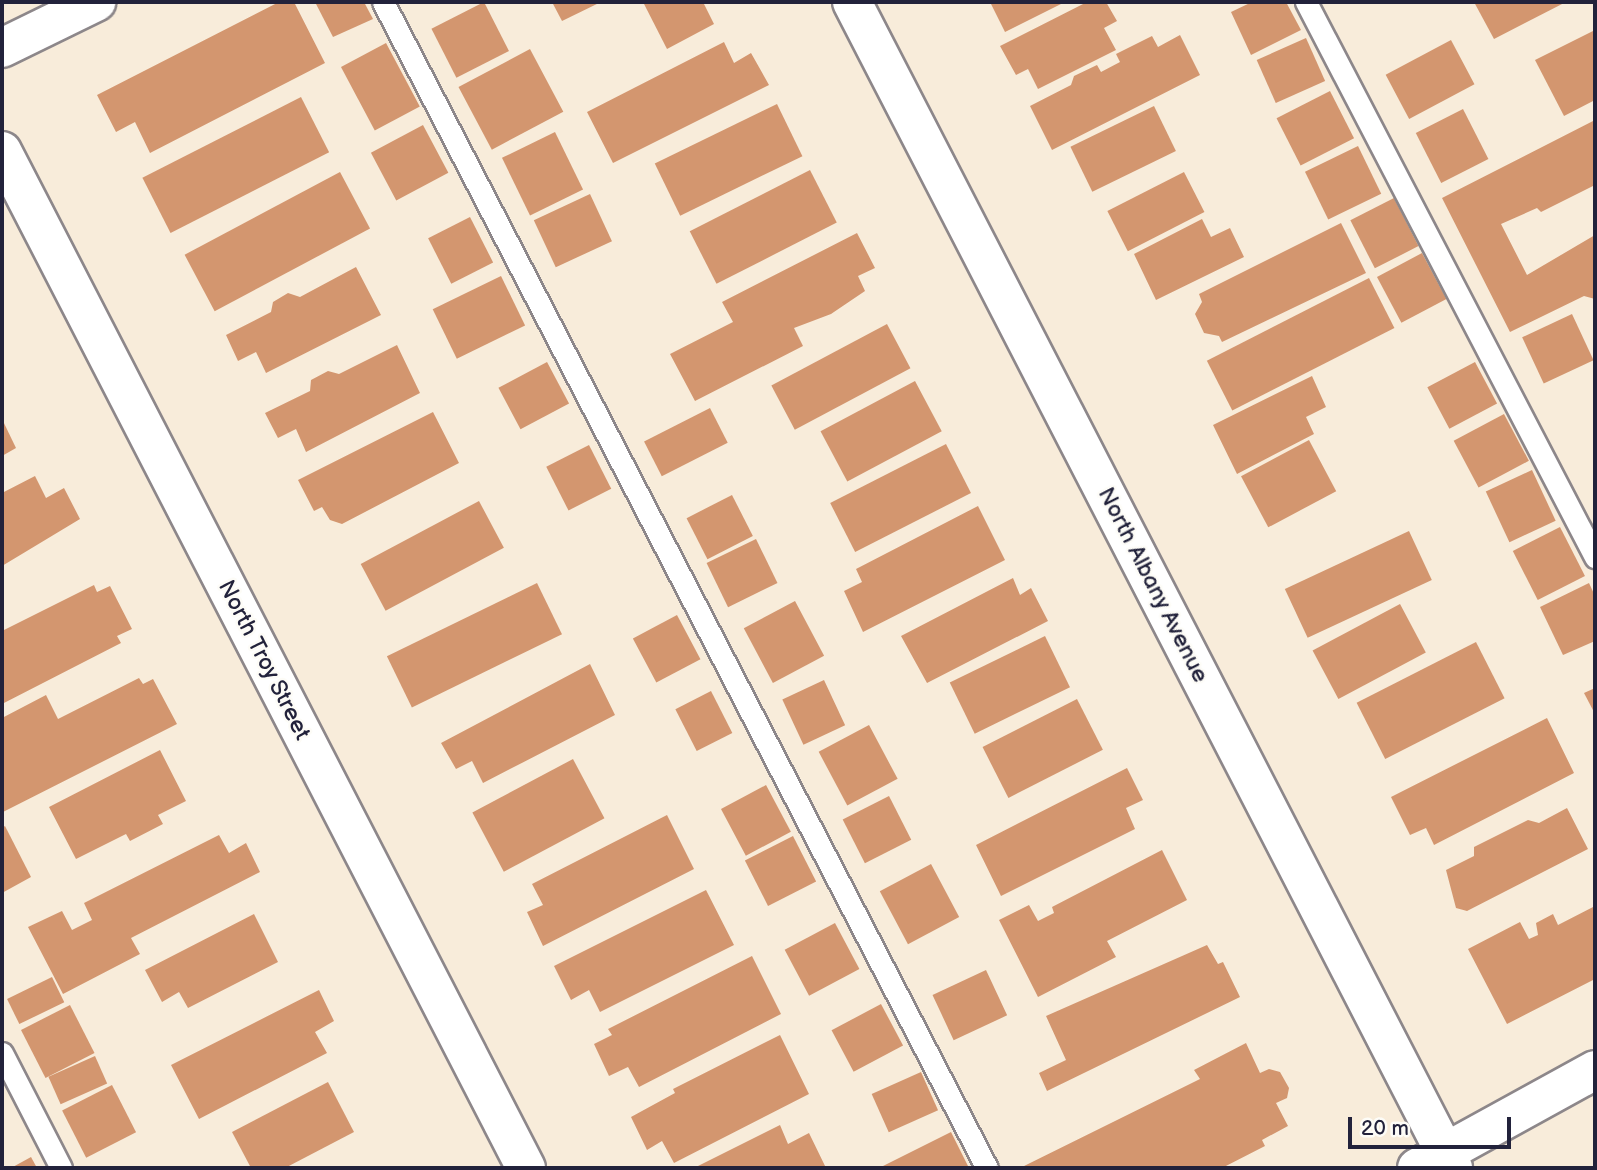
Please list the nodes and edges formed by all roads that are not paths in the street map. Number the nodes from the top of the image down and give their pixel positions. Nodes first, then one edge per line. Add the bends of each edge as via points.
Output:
1 (96, 2) edge
2 (383, 2) edge
3 (852, 2) edge
4 (1306, 2) edge
5 (2, 48) edge
6 (2, 151) edge
7 (1595, 557) edge
8 (2, 1054) edge
9 (1595, 1070) edge
10 (1438, 1163) edge
11 (61, 1168) edge
12 (526, 1168) edge
13 (987, 1168) edge

1 - 5 street
2 - 13 lane
3 - 10 street, North Albany Avenue
4 - 7 lane
6 - 12 street, North Troy Street
8 - 11 lane
9 - 10 street

